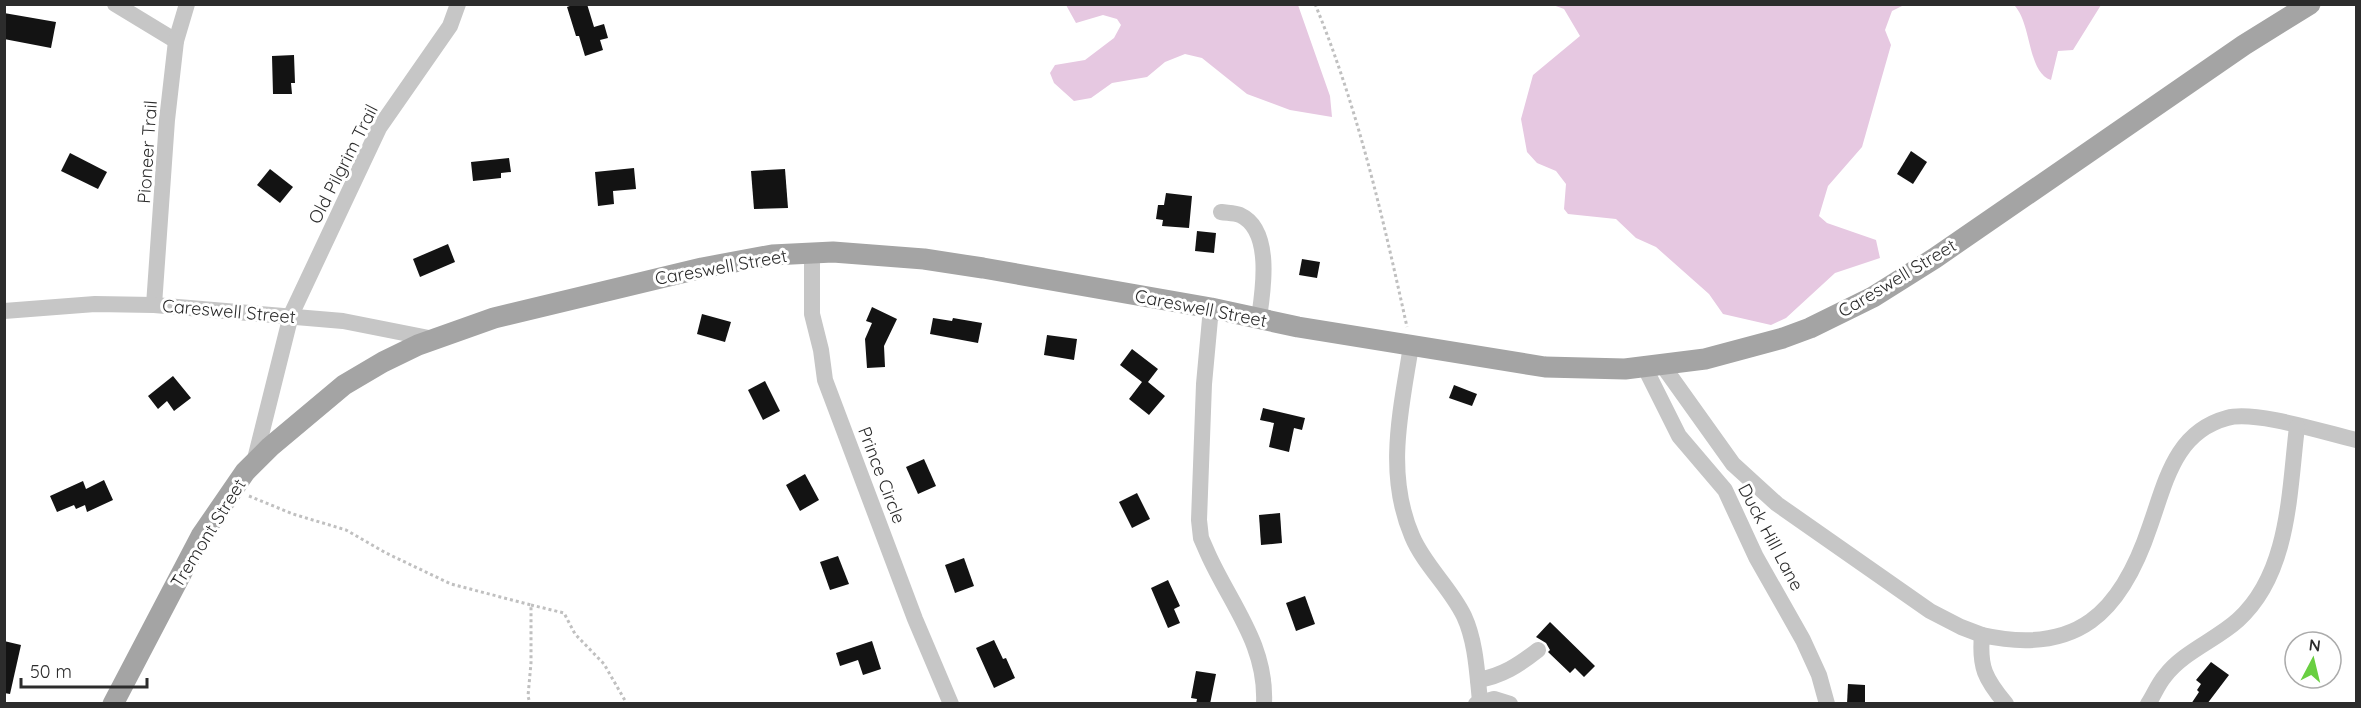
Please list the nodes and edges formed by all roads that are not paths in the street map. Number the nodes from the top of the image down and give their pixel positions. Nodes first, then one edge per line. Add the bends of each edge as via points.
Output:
1 (115, 4) edge
2 (188, 4) edge
3 (458, 4) edge
4 (2310, 4) edge
5 (177, 41) junction
6 (1221, 212) dead end
7 (812, 253) junction
8 (154, 305) junction
9 (1211, 308) junction
10 (4, 311) edge
11 (291, 315) junction
12 (1259, 318) junction
13 (434, 339) junction
14 (1411, 346) junction
15 (1654, 367) junction
16 (2297, 427) junction
17 (2356, 440) edge
18 (254, 463) junction
19 (1982, 635) junction
20 (1538, 650) dead end
21 (1478, 680) junction
22 (1478, 702) edge
23 (112, 704) edge
24 (951, 704) edge
25 (1264, 704) edge
26 (1510, 704) edge
27 (1827, 704) edge
28 (2006, 704) edge
29 (2148, 704) edge

1 - 5 street
2 - 5 street, Pioneer Trail
3 - 11 street, Old Pilgrim Trail via 450,26 379,128
4 - 15 main road, Careswell Street via 1873,297 1783,338 1705,359
5 - 8 street, Pioneer Trail via 167,120
6 - 12 street via 1240,215 1257,234 1264,279
7 - 9 main road, Careswell Street via 924,259
7 - 13 main road, Careswell Street via 772,255 702,268 494,318
7 - 24 street, Prince Circle via 812,314 825,380 915,620
8 - 10 street, Careswell Street via 95,304
8 - 11 street, Careswell Street
9 - 12 main road, Careswell Street
9 - 25 street via 1204,384 1201,538 1254,644 1263,668
11 - 13 street, Careswell Street
11 - 18 street, Old Pilgrim Trail
12 - 14 main road, Careswell Street
13 - 18 main road, Tremont Street via 344,385
14 - 15 main road, Careswell Street via 1545,367
14 - 21 street via 1395,468 1412,536 1464,616
15 - 19 street via 1733,464 1777,504 1930,611
15 - 27 street, Duck Hill Lane via 1679,436 1725,490 1756,557 1803,640
16 - 17 street
16 - 19 street via 2244,416 2205,426 2176,457 2125,584 2093,621 2070,634 2043,640 2016,641
16 - 29 street via 2281,543 2257,601 2237,621 2165,675
18 - 23 main road, Tremont Street via 201,536
19 - 28 street via 1980,657 1986,678
20 - 21 street via 1504,674
21 - 22 street
22 - 26 street via 1494,699

